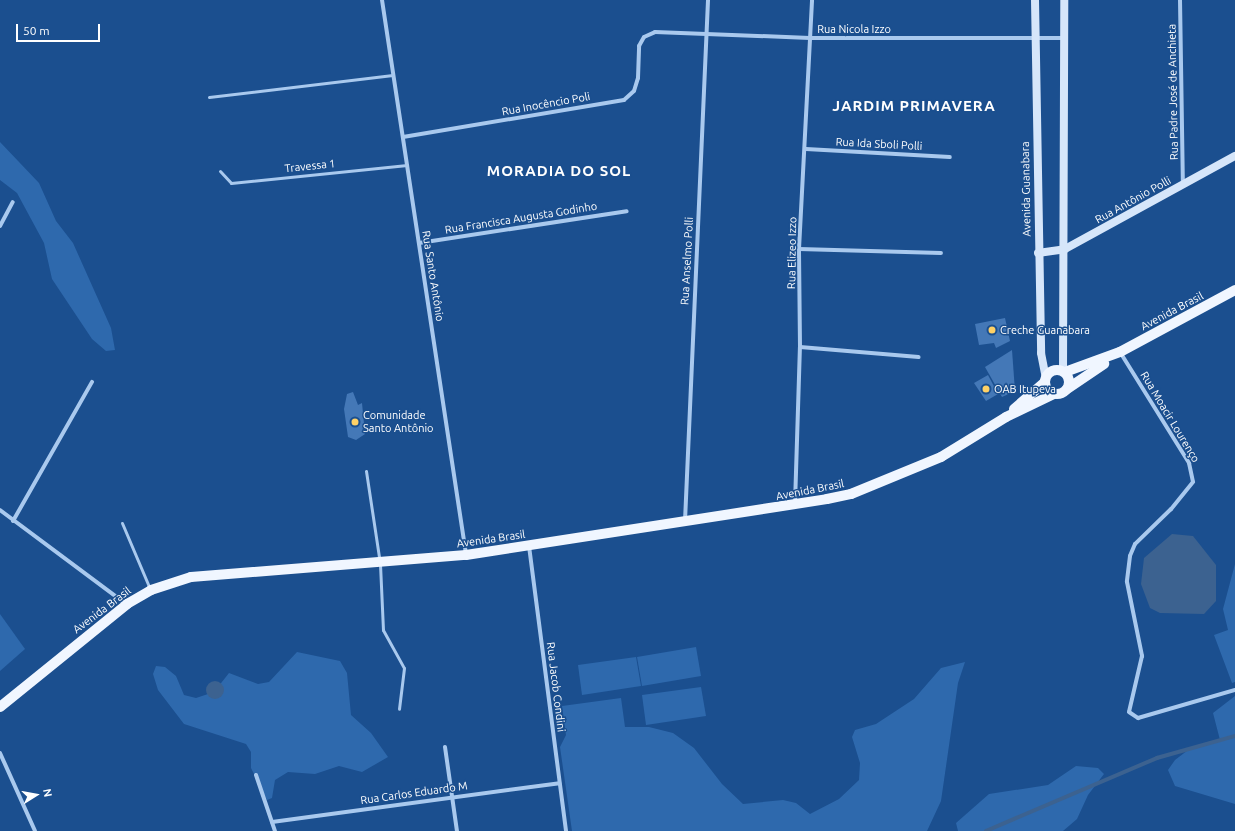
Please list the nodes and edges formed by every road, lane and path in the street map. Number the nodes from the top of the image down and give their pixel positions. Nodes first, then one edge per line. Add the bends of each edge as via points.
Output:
1 (382, 0) edge
2 (708, 0) edge
3 (812, 0) edge
4 (1035, 0) edge
5 (1064, 0) edge
6 (1180, 0) edge
7 (706, 32) junction
8 (644, 37) joint
9 (810, 38) junction
10 (1064, 38) junction
11 (1035, 40) junction
12 (393, 75) junction
13 (209, 97) dead end
14 (402, 137) junction
15 (806, 149) junction
16 (1235, 156) edge
17 (950, 157) dead end
18 (407, 165) junction
19 (220, 171) dead end
20 (1183, 185) junction
21 (13, 202) dead end
22 (627, 211) dead end
23 (0, 226) edge
24 (419, 243) junction
25 (799, 249) junction
26 (1066, 249) junction
27 (941, 253) dead end
28 (1038, 253) junction
29 (1235, 290) edge
30 (800, 347) junction
31 (1120, 352) junction
32 (919, 357) dead end
33 (1064, 372) junction
34 (1045, 380) junction
35 (92, 382) dead end
36 (1067, 389) junction
37 (1054, 394) junction
38 (1006, 417) junction
39 (366, 471) dead end
40 (795, 506) junction
41 (0, 510) edge
42 (12, 521) junction
43 (122, 523) dead end
44 (685, 523) junction
45 (529, 546) junction
46 (466, 555) junction
47 (380, 564) junction
48 (151, 590) junction
49 (127, 604) junction
50 (1235, 690) edge
51 (0, 707) edge
52 (399, 709) dead end
53 (445, 747) dead end
54 (0, 753) edge
55 (256, 775) dead end
56 (559, 782) junction
57 (452, 797) junction
58 (272, 822) junction
59 (35, 831) edge
60 (275, 831) edge
61 (457, 831) edge
62 (566, 831) edge

1 - 12 street, Rua Santo Antônio
2 - 7 street, Rua Anselmo Polli
3 - 9 street, Rua Elizeo Izzo
4 - 11 main road, Avenida Guanabara
5 - 10 main road
6 - 20 street, Rua Padre José de Anchieta
7 - 8 street, Rua Nicola Izzo via 655,32
7 - 9 street, Rua Nicola Izzo
7 - 44 street, Rua Anselmo Polli
8 - 14 street, Rua Inocêncio Poli via 639,46 638,78 634,91 624,100
9 - 11 street, Rua Nicola Izzo
9 - 15 street, Rua Elizeo Izzo
10 - 11 street, Rua Nicola Izzo
10 - 26 main road
11 - 28 main road, Avenida Guanabara
12 - 13 lane
12 - 14 street, Rua Santo Antônio
14 - 18 street, Rua Santo Antônio
15 - 17 street, Rua Ida Sboli Polli
15 - 25 street, Rua Elizeo Izzo
16 - 20 main road, Rua Antônio Polli
18 - 19 lane, Travessa 1 via 231,183
18 - 24 street, Rua Santo Antônio
20 - 26 main road, Rua Antônio Polli
21 - 23 street
22 - 24 street, Rua Francisca Augusta Godinho
24 - 46 street, Rua Santo Antônio
25 - 27 street
25 - 30 street, Rua Elizeo Izzo
26 - 28 main road, Rua Antônio Polli
26 - 33 main road
28 - 34 main road, Avenida Guanabara via 1041,353
29 - 31 main road, Avenida Brasil
30 - 32 street
30 - 40 street, Rua Elizeo Izzo
31 - 33 main road, Avenida Brasil
31 - 36 main road, Avenida Brasil
31 - 50 street, Rua Moacir Lourenço via 1189,463 1193,482 1171,510 1135,544 1130,556 1127,582 1142,656 1128,712 1138,718
33 - 34 main road, Avenida Brasil via 1052,370
33 - 36 main road via 1069,381
34 - 37 main road
34 - 38 main road, Avenida Brasil
35 - 42 street
36 - 37 main road, Avenida Brasil
37 - 38 main road, Avenida Brasil
38 - 40 main road, Avenida Brasil via 941,457 899,475 851,494
39 - 47 lane
40 - 44 main road, Avenida Brasil
41 - 42 street
42 - 49 street
43 - 48 lane
44 - 45 main road, Avenida Brasil
45 - 46 main road, Avenida Brasil
45 - 56 street, Rua Jacob Condini
46 - 47 main road, Avenida Brasil
47 - 48 main road, Avenida Brasil via 191,577
47 - 52 lane via 385,638 400,656 404,668
48 - 49 main road, Avenida Brasil
49 - 51 main road, Avenida Brasil
53 - 57 street
54 - 59 street
55 - 58 street
56 - 57 street, Rua Carlos Eduardo M
56 - 62 street, Rua Jacob Condini
57 - 58 street, Rua Carlos Eduardo M
57 - 61 street
58 - 60 street

